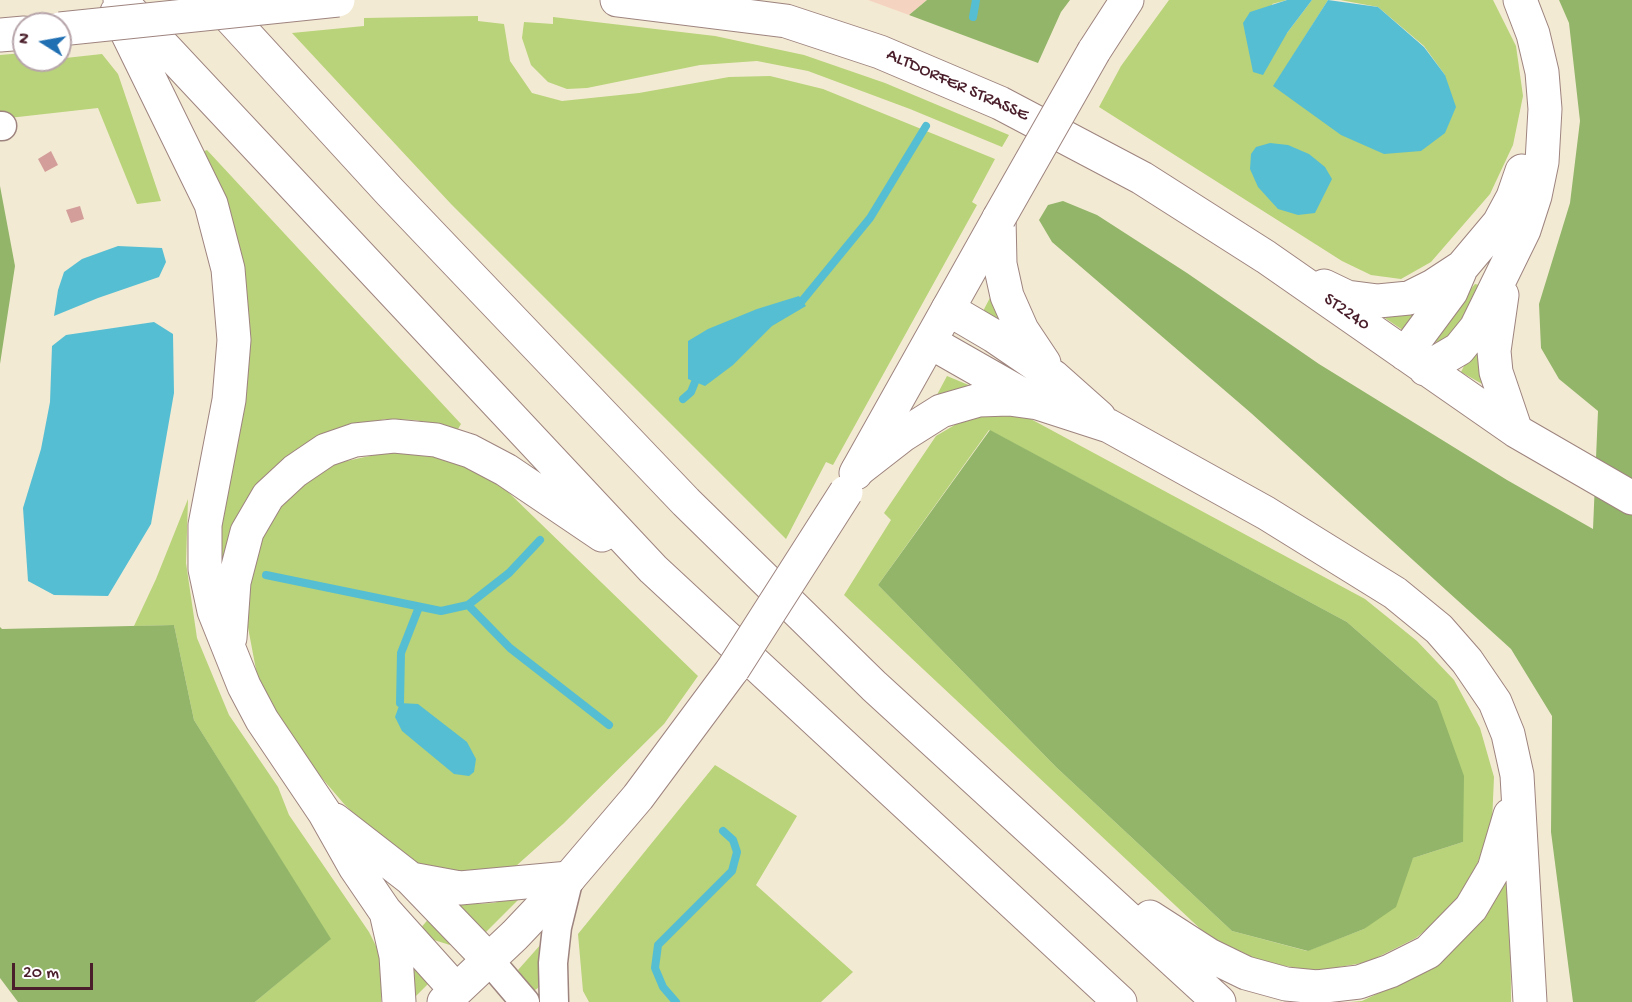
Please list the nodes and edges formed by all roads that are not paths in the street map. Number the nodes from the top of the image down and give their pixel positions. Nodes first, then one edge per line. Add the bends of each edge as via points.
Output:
1 (110, 0) edge
2 (120, 0) edge
3 (214, 0) edge
4 (338, 0) edge
5 (757, 0) edge
6 (1127, 0) edge
7 (1520, 0) edge
8 (640, 1) edge
9 (786, 21) junction
10 (72, 28) edge
11 (1545, 109) junction
12 (999, 218) junction
13 (1266, 257) junction
14 (1511, 258) junction
15 (1462, 267) junction
16 (948, 309) junction
17 (930, 342) junction
18 (1415, 362) junction
19 (1046, 390) junction
20 (1516, 431) junction
21 (852, 481) junction
22 (1632, 498) edge
23 (653, 569) junction
24 (229, 645) junction
25 (1517, 775) junction
26 (324, 812) junction
27 (1059, 854) junction
28 (569, 878) junction
29 (411, 879) junction
30 (385, 911) junction
31 (489, 960) junction
32 (456, 998) edge
33 (399, 1002) edge
34 (525, 1002) edge
35 (554, 1002) edge
36 (1120, 1002) edge
37 (1219, 1002) edge
38 (1530, 1002) edge

1 - 24 main road via 211,204 228,269 233,350 229,400 205,525 205,569 214,611
2 - 23 main road
3 - 27 main road via 390,192 686,502 874,686
4 - 10 main road, bridge
5 - 9 main road
6 - 12 main road, bridge
7 - 11 main road via 1542,72
8 - 9 main road, ALTDORFER STRASSE
9 - 13 main road, ALTDORFER STRASSE via 880,52 1000,103 1142,178
11 - 14 main road via 1542,162 1535,196
11 - 15 main road via 1513,197 1499,223
12 - 16 main road
12 - 19 main road via 1000,264 1007,296
13 - 15 main road via 1347,297 1378,301 1409,298
13 - 18 main road, ST2240
14 - 18 main road via 1476,328 1459,350
14 - 20 main road via 1494,351 1502,395
15 - 18 main road
16 - 17 main road
16 - 19 main road via 994,336
17 - 19 main road
17 - 21 main road
18 - 20 main road, ST2240
19 - 21 main road via 1009,399 979,400 941,411 903,435
19 - 25 main road via 1266,513 1395,593 1439,629 1495,702 1508,734
20 - 22 main road, ST2240
21 - 28 main road, bridge via 770,614 685,736
23 - 24 main road via 506,470 470,451 436,440 394,436 355,440 318,456 268,496 247,532 234,582
23 - 36 main road
24 - 26 main road via 262,720
25 - 27 main road via 1509,821 1494,869 1471,908 1428,952 1359,982 1317,987 1286,984 1246,973 1179,936
25 - 38 main road
26 - 29 main road
26 - 30 main road via 354,867
27 - 37 main road
28 - 29 main road via 460,888
28 - 31 main road
28 - 35 street via 557,927
29 - 31 main road
30 - 32 main road
30 - 33 main road via 396,956
31 - 32 main road
31 - 34 street

